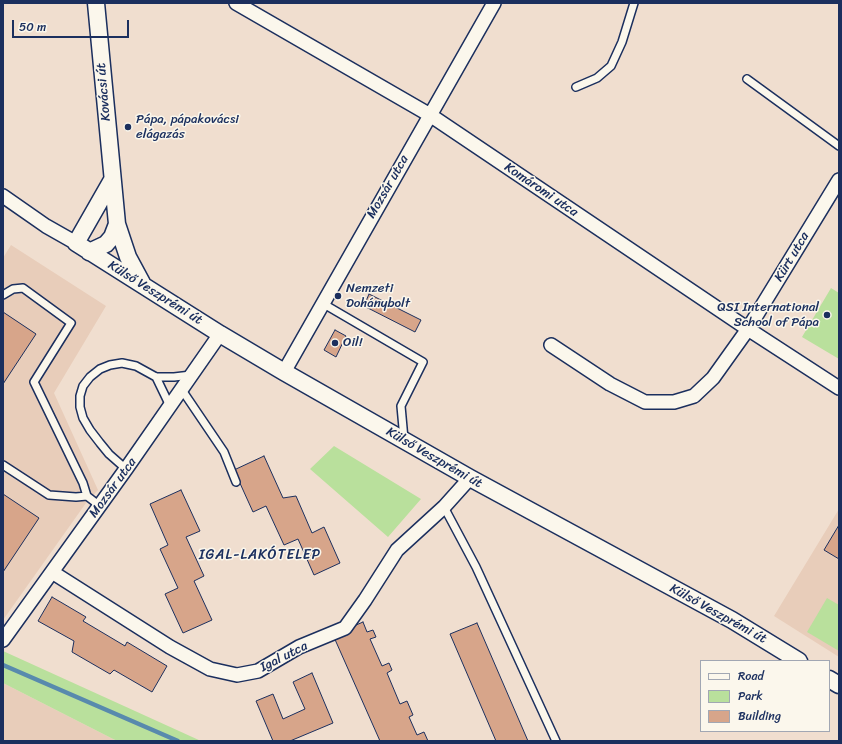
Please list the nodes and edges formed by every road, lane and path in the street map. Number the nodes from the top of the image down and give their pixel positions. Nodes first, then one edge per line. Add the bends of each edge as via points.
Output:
1 (96, 3) edge
2 (236, 3) edge
3 (494, 3) edge
4 (634, 3) edge
5 (747, 79) dead end
6 (576, 87) dead end
7 (430, 115) junction
8 (839, 146) edge
9 (112, 180) junction
10 (839, 180) edge
11 (3, 196) edge
12 (117, 224) junction
13 (76, 243) junction
14 (90, 252) junction
15 (142, 284) junction
16 (3, 295) edge
17 (322, 303) junction
18 (748, 329) junction
19 (220, 334) junction
20 (551, 345) dead end
21 (284, 372) junction
22 (192, 375) junction
23 (156, 377) junction
24 (839, 388) edge
25 (182, 390) junction
26 (170, 406) junction
27 (404, 441) junction
28 (3, 465) edge
29 (126, 469) junction
30 (470, 478) junction
31 (236, 482) dead end
32 (87, 496) junction
33 (100, 506) junction
34 (444, 506) junction
35 (52, 572) junction
36 (3, 640) edge
37 (797, 660) edge
38 (830, 680) edge
39 (839, 685) edge
40 (556, 741) edge

1 - 9 street, Kovácsi út
2 - 7 street, Komáromi utca
3 - 7 street, Mozsár utca
4 - 6 lane via 622,42 611,66 597,78
5 - 8 lane
7 - 17 street, Mozsár utca
7 - 18 street, Komáromi utca
9 - 12 street, Kovácsi út
9 - 13 street
10 - 18 street, Kürt utca
11 - 13 street
12 - 14 street via 106,244
12 - 15 street, Kovácsi út via 128,257
13 - 14 street, Külső Veszprémi út
14 - 15 street, Külső Veszprémi út
15 - 19 street, Külső Veszprémi út
16 - 32 lane via 13,289 23,288 71,323 34,382
17 - 21 street, Mozsár utca
17 - 27 lane via 423,362 400,406
18 - 20 street, Kürt utca via 713,378 694,396 674,402 645,402 610,384
18 - 24 street, Komáromi utca
19 - 21 street, Külső Veszprémi út
19 - 22 street, Mozsár utca
21 - 27 street, Külső Veszprémi út
22 - 23 lane
22 - 25 street, Mozsár utca
23 - 26 lane
23 - 29 lane via 136,366 110,364 90,377 83,386 80,396 83,418 108,454
25 - 26 street, Mozsár utca
25 - 31 lane via 224,452
26 - 29 street, Mozsár utca
27 - 30 street, Külső Veszprémi út
28 - 32 lane via 49,495
29 - 33 street, Mozsár utca
30 - 34 street, Igal utca
30 - 37 street, Külső Veszprémi út via 732,620
32 - 33 lane
33 - 35 street, Mozsár utca
34 - 35 street, Igal utca via 397,550 345,628 299,647 258,671 237,676 210,669 170,647
34 - 40 lane via 476,567
35 - 36 street, Mozsár utca
38 - 39 street

